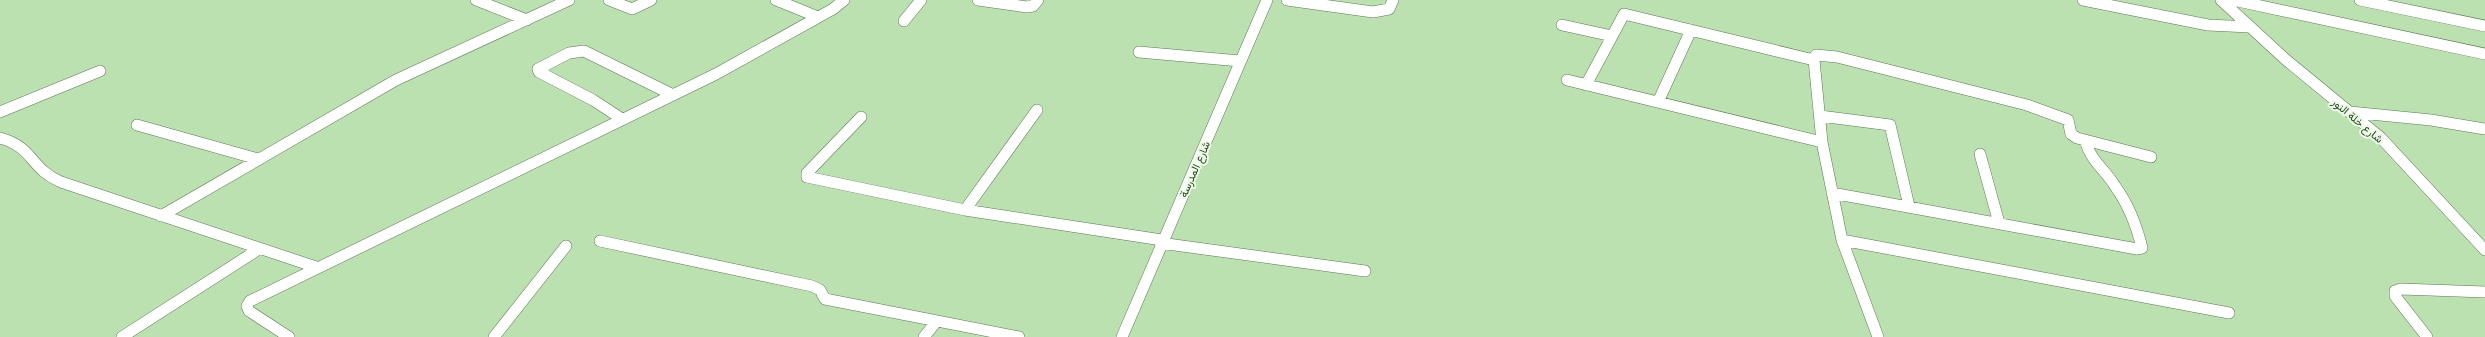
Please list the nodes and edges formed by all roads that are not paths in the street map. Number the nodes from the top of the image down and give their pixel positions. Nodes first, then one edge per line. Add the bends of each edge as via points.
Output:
1 (476, 0) edge
2 (569, 0) edge
3 (609, 0) edge
4 (651, 0) edge
5 (776, 0) edge
6 (844, 0) edge
7 (921, 0) edge
8 (978, 0) edge
9 (1038, 0) edge
10 (1267, 0) edge
11 (1287, 0) edge
12 (1392, 0) edge
13 (2083, 0) edge
14 (2222, 0) edge
15 (2233, 0) edge
16 (2360, 0) edge
17 (818, 17) junction
18 (527, 20) junction
19 (904, 21) dead end
20 (1562, 25) dead end
21 (2485, 26) edge
22 (2250, 28) junction
23 (1691, 30) junction
24 (1612, 36) junction
25 (1139, 52) dead end
26 (2485, 54) edge
27 (1814, 60) junction
28 (1240, 61) junction
29 (100, 71) dead end
30 (1567, 80) dead end
31 (1586, 85) junction
32 (673, 95) junction
33 (1658, 102) junction
34 (1038, 110) dead end
35 (0, 112) edge
36 (2350, 112) junction
37 (1820, 116) junction
38 (861, 117) dead end
39 (622, 120) junction
40 (137, 125) dead end
41 (2485, 129) edge
42 (0, 138) edge
43 (2085, 140) junction
44 (1822, 142) junction
45 (1980, 154) dead end
46 (2151, 157) dead end
47 (258, 159) junction
48 (1832, 193) junction
49 (1909, 206) junction
50 (965, 210) junction
51 (161, 216) junction
52 (1999, 223) junction
53 (1842, 240) junction
54 (600, 241) dead end
55 (1161, 242) junction
56 (566, 246) dead end
57 (259, 249) junction
58 (2485, 250) edge
59 (316, 267) junction
60 (1365, 271) dead end
61 (2485, 292) edge
62 (2229, 313) dead end
63 (936, 322) junction
64 (122, 337) edge
65 (289, 337) edge
66 (494, 337) edge
67 (924, 337) edge
68 (1019, 337) edge
69 (1122, 337) edge
70 (1878, 337) edge
71 (2427, 337) edge

1 - 18 street
2 - 18 street
3 - 4 street via 632,9
5 - 17 street
6 - 17 street
7 - 19 street
8 - 9 street via 1027,6 1033,6
10 - 28 street, شارع المدرسة
11 - 12 street via 1373,12 1389,10
13 - 22 street via 2208,25
14 - 22 street, شارع خلة النور
15 - 26 street
16 - 21 street
17 - 32 street
18 - 47 street via 396,80
20 - 24 street
22 - 36 street, شارع خلة النور
23 - 24 street via 1627,13 1622,15
23 - 27 street
23 - 33 street
24 - 31 street
25 - 28 street
27 - 37 street
27 - 43 street via 1816,55 1837,57 2027,105 2062,116 2068,120 2071,134
28 - 55 street, شارع المدرسة
29 - 35 street
30 - 31 street
31 - 33 street
32 - 39 street
32 - 39 street via 584,51 569,53 538,70 593,100
33 - 44 street
34 - 50 street
36 - 41 street via 2431,120
36 - 58 street, شارع خلة النور via 2412,169
37 - 44 street
37 - 49 street via 1888,124 1892,127
38 - 50 street via 807,173 807,177
39 - 59 street
40 - 47 street
42 - 51 street via 18,143 33,157 39,170 49,176
43 - 46 street
43 - 52 street via 2089,157 2115,185 2142,248
44 - 48 street
45 - 52 street
47 - 51 street
48 - 49 street
48 - 53 street
49 - 52 street
50 - 55 street
51 - 57 street
53 - 62 street
53 - 70 street
54 - 63 street via 812,286 820,290 826,299
55 - 60 street
55 - 69 street, شارع المدرسة
56 - 66 street
57 - 59 street
57 - 64 street
59 - 65 street via 258,295 248,306 254,315
61 - 71 street via 2401,289 2395,292 2395,296
63 - 67 street
63 - 68 street

